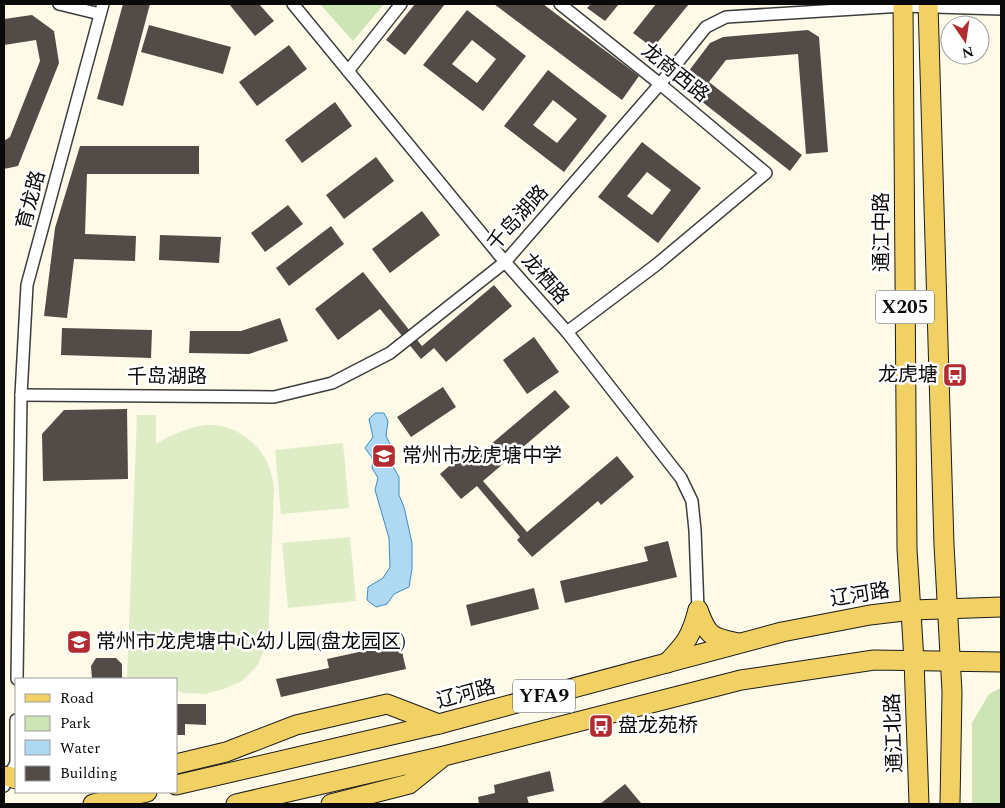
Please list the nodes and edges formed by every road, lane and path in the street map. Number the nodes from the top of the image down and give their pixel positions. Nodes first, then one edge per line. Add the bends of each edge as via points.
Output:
1 (59, 4) edge
2 (293, 4) edge
3 (401, 4) edge
4 (565, 5) edge
5 (903, 5) edge
6 (928, 5) edge
7 (101, 9) edge
8 (1001, 9) edge
9 (348, 71) junction
10 (660, 84) junction
11 (505, 262) junction
12 (567, 332) junction
13 (22, 394) junction
14 (1001, 607) edge
15 (948, 608) junction
16 (698, 610) junction
17 (912, 610) junction
18 (739, 644) junction
19 (914, 660) junction
20 (950, 660) junction
21 (1001, 662) edge
22 (667, 663) junction
23 (17, 678) edge
24 (438, 724) junction
25 (444, 756) junction
26 (178, 764) edge
27 (15, 765) edge
28 (9, 780) edge
29 (178, 785) edge
30 (142, 793) edge
31 (93, 804) edge
32 (236, 804) edge
33 (331, 804) edge
34 (919, 804) edge
35 (950, 804) edge

1 - 7 street
2 - 9 street, 龙栖路
3 - 9 street
4 - 10 street, 龙商西路
5 - 6 street, 千岛湖路
5 - 10 street, 千岛湖路 via 726,17 706,27
5 - 17 main road, 通江中路 / X205 via 907,549
6 - 8 street, 千岛湖路
6 - 15 main road, X205
7 - 13 street, 育龙路 via 27,286
9 - 11 street, 龙栖路
10 - 11 street, 千岛湖路
10 - 12 street, 龙商西路 via 766,173 656,265
11 - 12 street, 龙栖路
11 - 13 street, 千岛湖路 via 390,353 332,383 274,397
12 - 16 street, 龙栖路 via 681,478 692,502
13 - 23 street, 育龙路
14 - 15 main road, YFA9
15 - 17 main road, YFA9
15 - 20 main road
16 - 18 main road via 705,628 716,638
16 - 22 main road via 685,644
17 - 18 main road, 辽河路 / YFA9 via 792,630
17 - 19 main road, 通江中路
18 - 22 main road, 辽河路 / YFA9
19 - 20 main road, YFA9
19 - 25 main road, YFA9 via 874,660 741,680
19 - 34 main road, 通江北路
20 - 21 main road, YFA9
20 - 35 main road
22 - 24 main road, 辽河路 / YFA9
24 - 26 main road via 387,704 296,725 226,752
24 - 29 main road, 辽河路 / YFA9
25 - 32 main road, YFA9
25 - 33 main road via 409,784
27 - 28 street
30 - 31 main road

